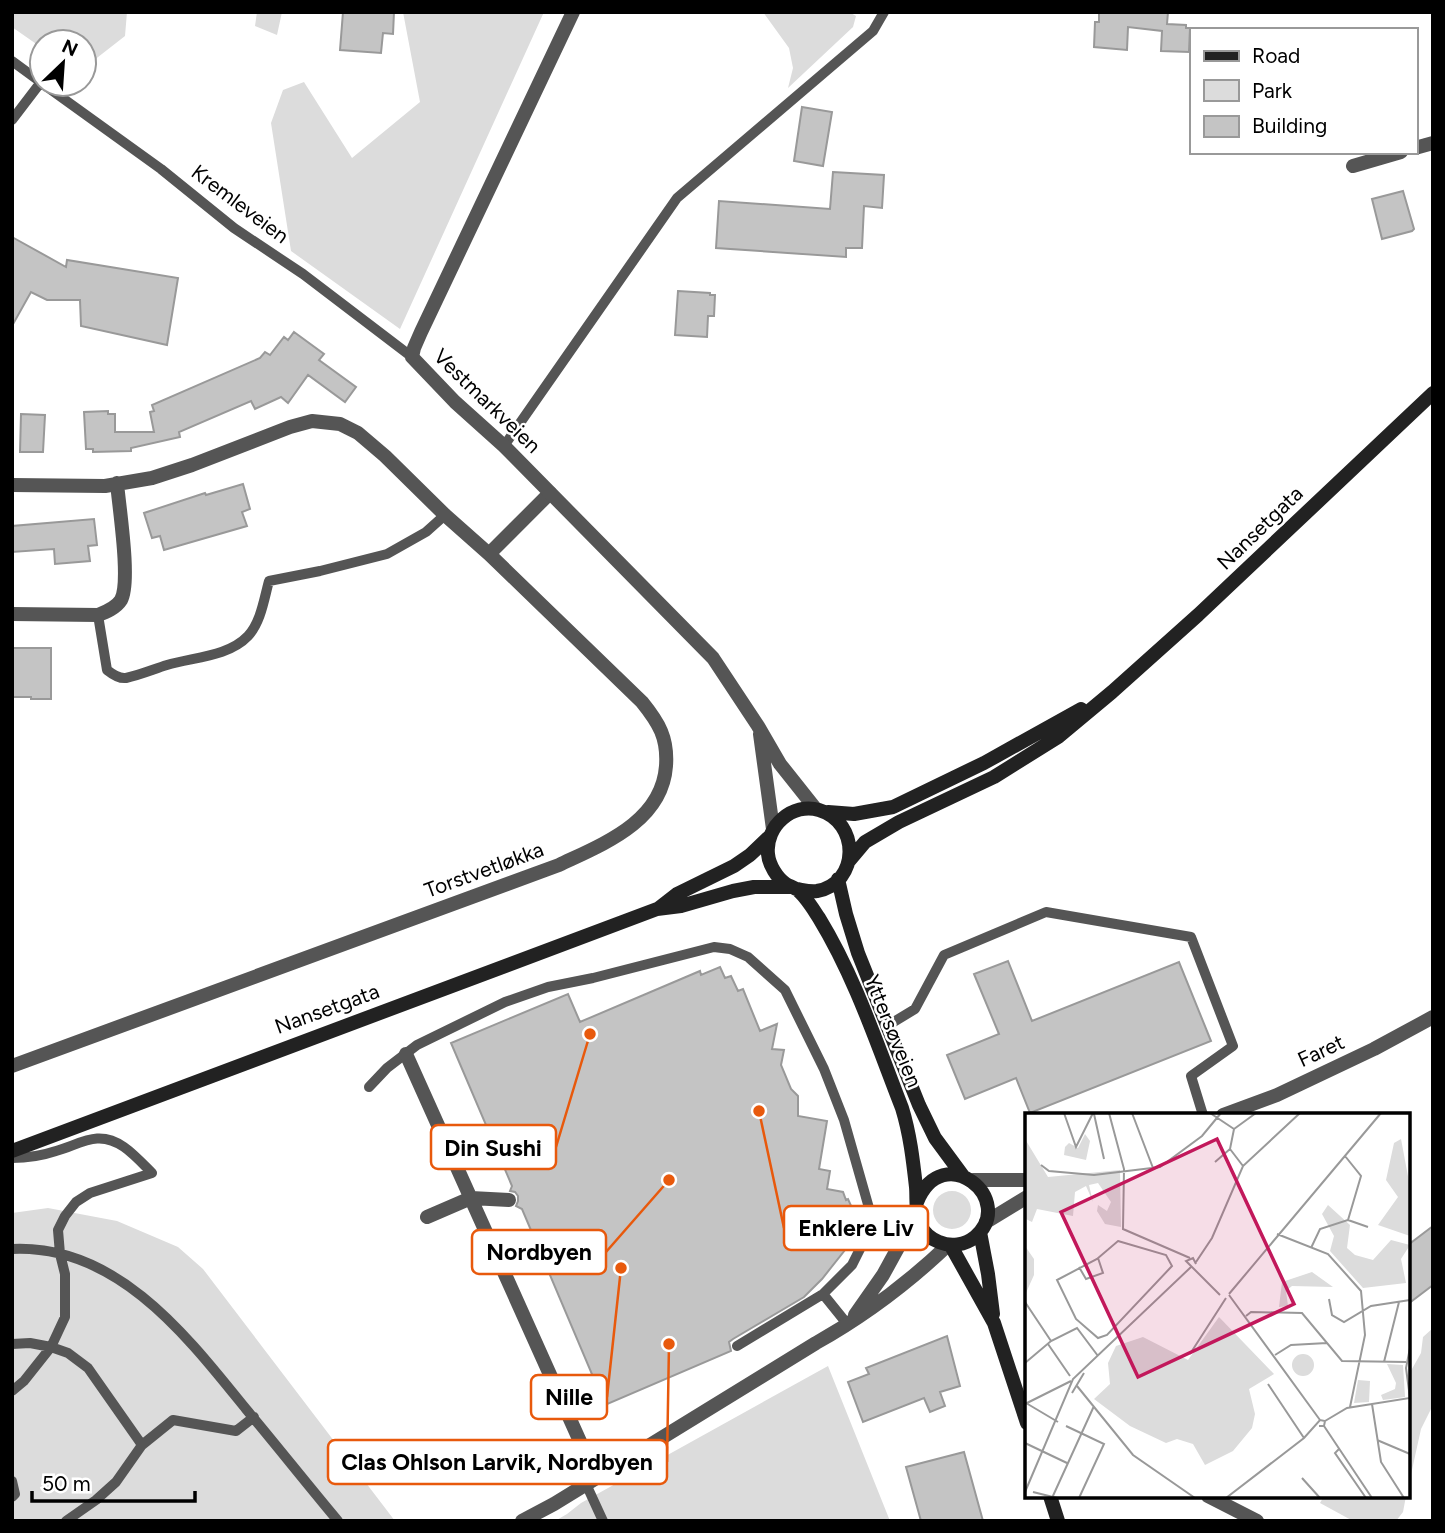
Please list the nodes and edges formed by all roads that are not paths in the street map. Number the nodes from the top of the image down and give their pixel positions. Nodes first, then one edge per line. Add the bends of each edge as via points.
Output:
1 (573, 12) edge
2 (884, 12) edge
3 (12, 61) edge
4 (28, 73) edge
5 (30, 98) edge
6 (63, 98) edge
7 (12, 120) edge
8 (1394, 154) edge
9 (1353, 166) dead end
10 (412, 357) junction
11 (1433, 393) edge
12 (503, 446) junction
13 (117, 484) junction
14 (12, 485) edge
15 (550, 493) junction
16 (445, 515) junction
17 (489, 554) junction
18 (12, 614) edge
19 (98, 615) junction
20 (1112, 691) junction
21 (758, 726) junction
22 (821, 810) junction
23 (771, 833) junction
24 (849, 861) junction
25 (838, 879) junction
26 (794, 888) junction
27 (657, 909) junction
28 (1433, 1017) edge
29 (887, 1026) junction
30 (406, 1054) junction
31 (12, 1066) edge
32 (369, 1087) dead end
33 (1202, 1113) edge
34 (1228, 1113) edge
35 (12, 1151) edge
36 (12, 1158) edge
37 (968, 1178) junction
38 (1025, 1180) edge
39 (471, 1198) junction
40 (1025, 1198) edge
41 (509, 1200) dead end
42 (917, 1207) junction
43 (427, 1217) dead end
44 (983, 1227) junction
45 (950, 1245) junction
46 (12, 1250) edge
47 (60, 1254) junction
48 (823, 1294) junction
49 (993, 1323) junction
50 (848, 1325) junction
51 (12, 1344) edge
52 (737, 1346) dead end
53 (51, 1347) junction
54 (12, 1391) edge
55 (1025, 1417) edge
56 (254, 1418) junction
57 (142, 1445) junction
58 (12, 1481) edge
59 (591, 1481) junction
60 (12, 1497) edge
61 (1051, 1498) edge
62 (1212, 1498) edge
63 (66, 1521) edge
64 (338, 1521) edge
65 (522, 1521) edge
66 (603, 1521) edge
67 (1058, 1521) edge
68 (1257, 1521) edge

1 - 10 street, Vestmarkveien
2 - 12 lane via 873,31 677,198
3 - 4 lane, Kremleveien
5 - 7 lane
6 - 10 lane, Kremleveien
8 - 9 street
10 - 12 street, Vestmarkveien
11 - 20 main road, Nansetgata
12 - 15 street, Vestmarkveien
13 - 14 street, Torstvetløkka
13 - 16 street, Torstvetløkka via 192,466 290,427 328,421 358,433
13 - 19 street via 124,590 120,602
15 - 17 street
15 - 21 street, Vestmarkveien via 713,658
16 - 17 street, Torstvetløkka
16 - 19 lane via 426,532 387,554 269,581 250,634 213,654 123,678 107,670
17 - 31 street, Torstvetløkka via 656,719 667,754 665,775 650,809 628,829 559,865
18 - 19 street
20 - 22 main road, Nansetgata via 984,763 893,807 854,814
20 - 24 main road, Nansetgata via 1058,737 994,777 899,821 865,842
21 - 22 street, Vestmarkveien via 780,764
21 - 23 street, Vestmarkveien
22 - 23 main road via 790,812
22 - 24 main road via 846,830
23 - 26 main road via 771,865 777,876
23 - 27 main road, Nansetgata via 734,866
24 - 25 main road
25 - 26 main road via 819,891
25 - 29 main road, Yttersøveien via 858,953
26 - 27 main road, Nansetgata via 754,887
26 - 42 main road, Yttersøveien via 830,936 902,1108 912,1149
27 - 35 main road, Nansetgata
28 - 34 street, Faret via 1277,1095
29 - 33 lane via 915,1009 944,955 1046,912 1191,937 1233,1046 1191,1076
29 - 37 main road, Yttersøveien via 935,1138
30 - 32 lane
30 - 39 street
30 - 48 lane via 505,1002 548,987 714,947 748,957 785,990 824,1069 869,1208 867,1235 852,1265
36 - 47 lane via 33,1157 100,1137 125,1147 152,1173 75,1202 58,1230
37 - 38 street
37 - 42 main road via 942,1175 922,1191
37 - 44 main road via 986,1199
39 - 41 street
39 - 43 street
39 - 59 street
40 - 44 street
42 - 45 main road via 927,1235
42 - 50 street via 883,1275
44 - 45 main road via 971,1240
44 - 49 main road
45 - 49 main road
45 - 50 street
46 - 47 lane
47 - 53 lane via 65,1317
47 - 56 lane via 87,1263 149,1301
48 - 50 lane
48 - 52 lane
49 - 55 main road
50 - 59 street
51 - 53 lane
53 - 54 lane
53 - 57 lane via 88,1368
56 - 57 lane via 236,1431 173,1420
56 - 64 lane
57 - 63 lane via 116,1482
58 - 60 lane
59 - 65 street
59 - 66 lane
61 - 67 main road
62 - 68 street

